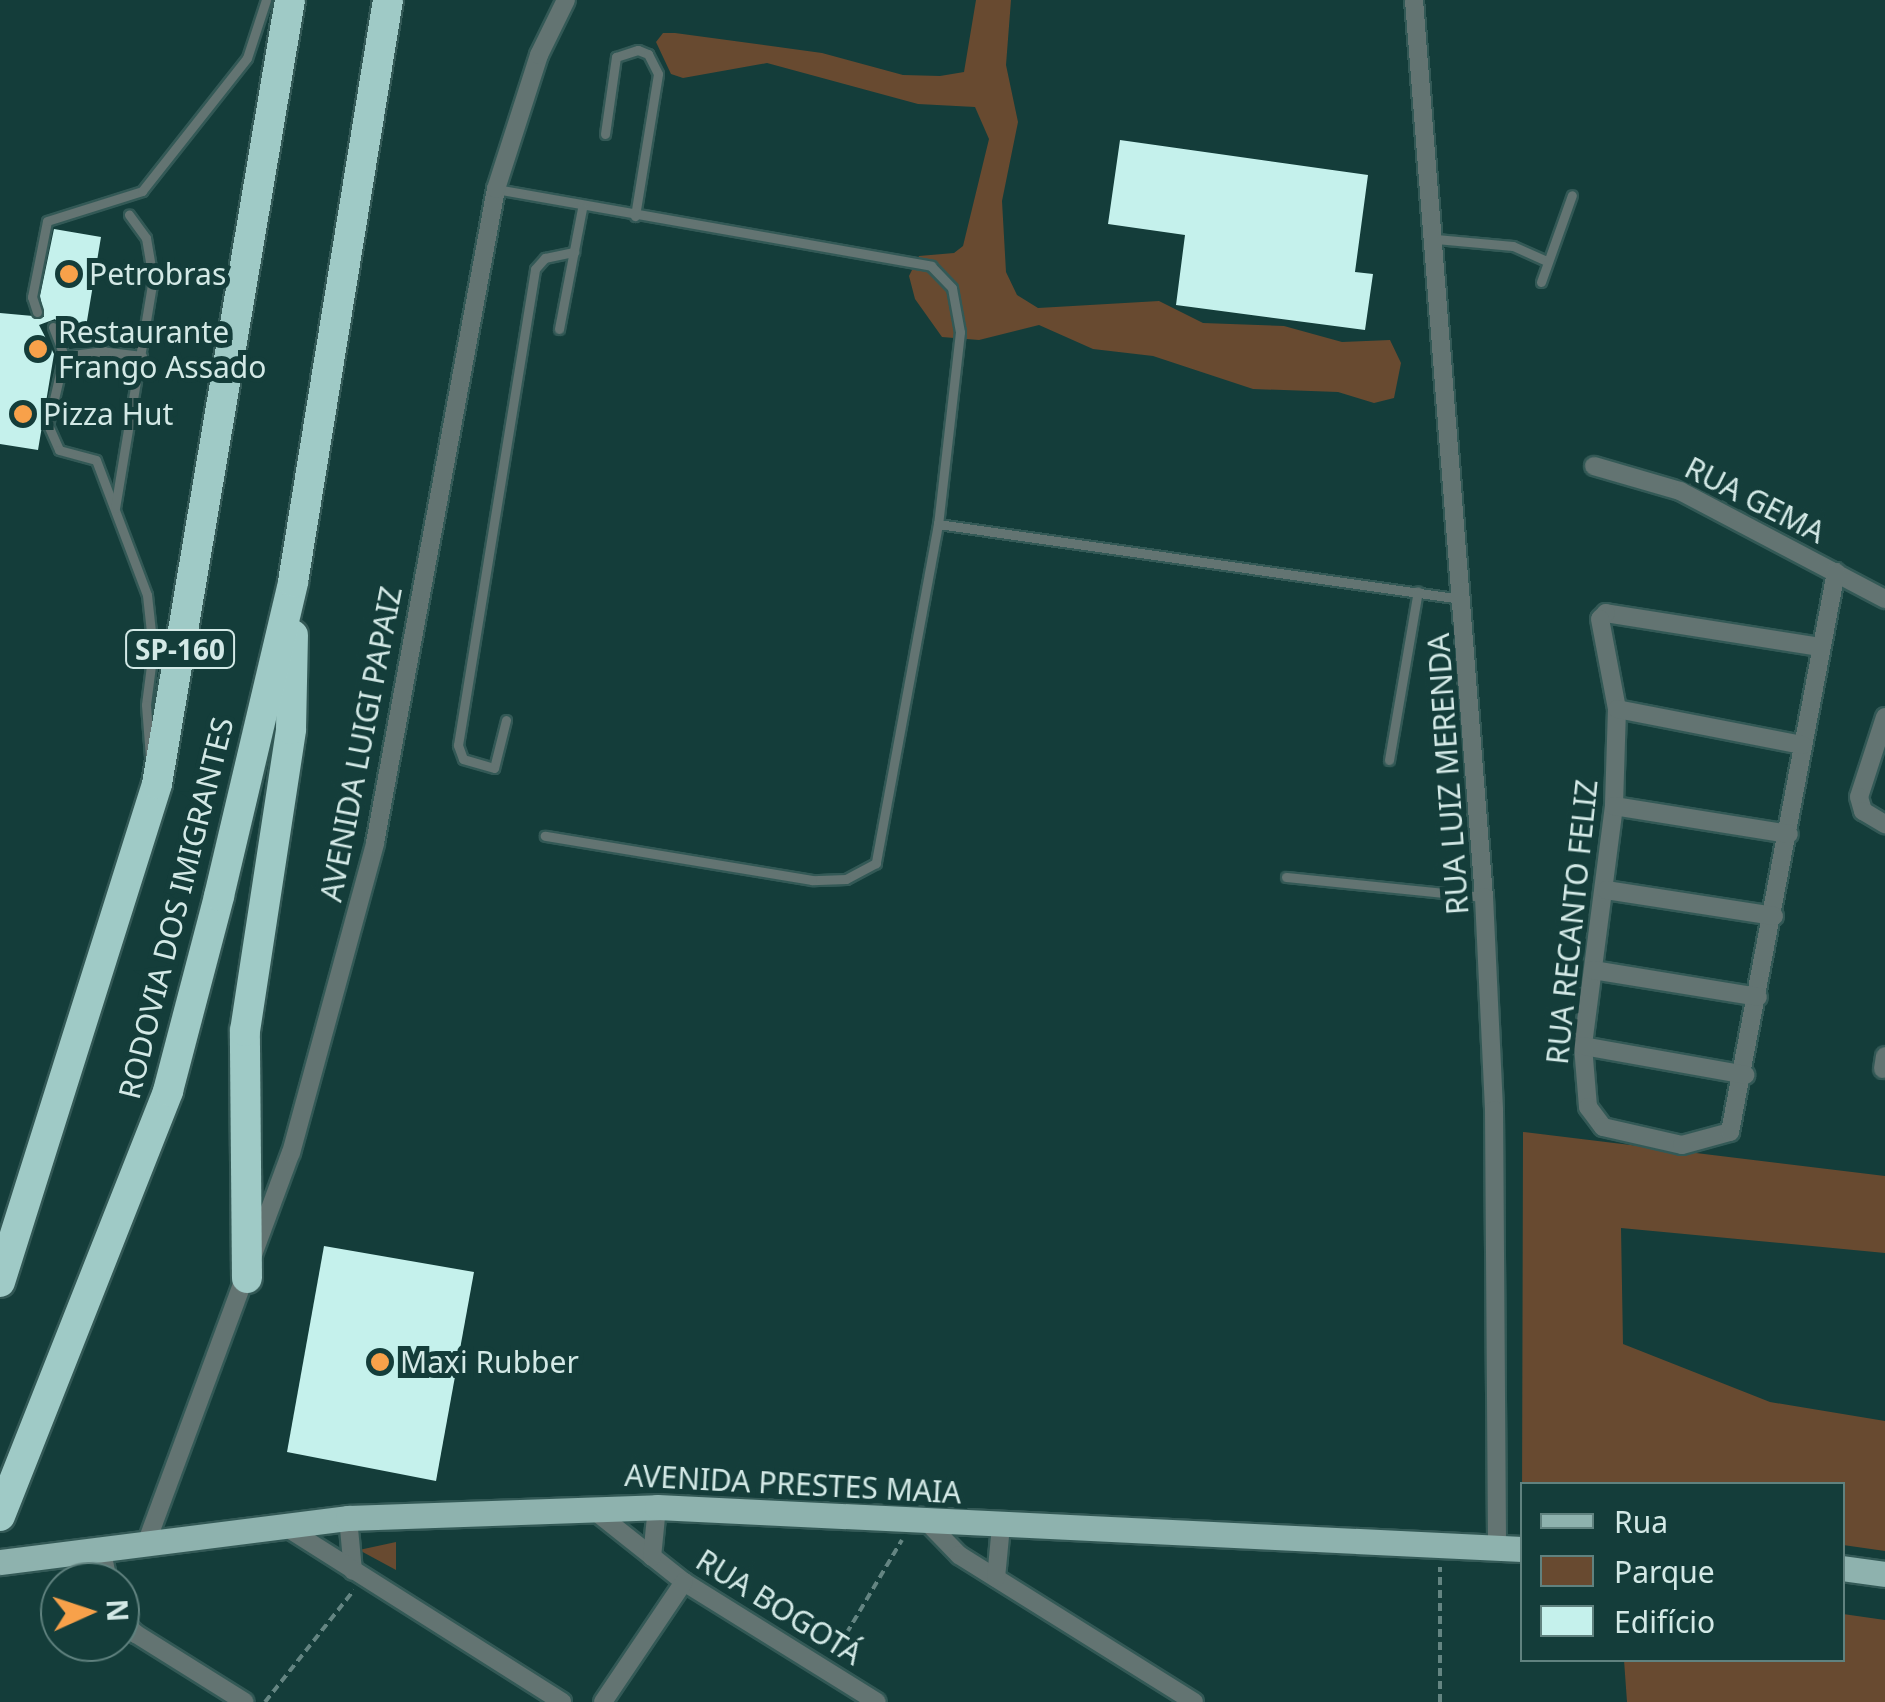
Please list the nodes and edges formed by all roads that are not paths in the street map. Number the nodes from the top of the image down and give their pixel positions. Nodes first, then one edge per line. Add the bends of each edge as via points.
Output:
1 (266, 0) edge
2 (290, 0) edge
3 (388, 0) edge
4 (566, 0) edge
5 (1414, 0) edge
6 (606, 134) dead end
7 (496, 189) junction
8 (1572, 195) dead end
9 (582, 208) junction
10 (129, 215) dead end
11 (635, 216) junction
12 (1436, 238) junction
13 (574, 252) junction
14 (1544, 260) junction
15 (1541, 282) dead end
16 (37, 312) dead end
17 (53, 327) dead end
18 (560, 329) dead end
19 (64, 356) junction
20 (142, 356) junction
21 (1594, 466) dead end
22 (115, 510) junction
23 (938, 524) junction
24 (1836, 572) junction
25 (294, 582) junction
26 (1418, 591) junction
27 (1885, 599) edge
28 (1464, 600) junction
29 (1820, 647) junction
30 (1617, 709) junction
31 (1885, 717) edge
32 (506, 720) dead end
33 (1803, 746) junction
34 (1390, 760) dead end
35 (157, 784) junction
36 (1614, 806) junction
37 (1885, 824) edge
38 (1790, 834) junction
39 (545, 836) dead end
40 (1286, 877) dead end
41 (1606, 890) junction
42 (1484, 898) junction
43 (1774, 916) junction
44 (1593, 970) junction
45 (1758, 997) junction
46 (1582, 1046) junction
47 (1744, 1076) junction
48 (247, 1278) junction
49 (0, 1282) edge
50 (657, 1507) junction
51 (592, 1508) junction
52 (0, 1516) edge
53 (348, 1518) junction
54 (920, 1523) junction
55 (284, 1526) junction
56 (1002, 1526) junction
57 (146, 1544) junction
58 (1510, 1548) edge
59 (102, 1552) junction
60 (652, 1557) junction
61 (0, 1562) edge
62 (104, 1562) edge
63 (1845, 1568) edge
64 (1885, 1574) edge
65 (358, 1575) junction
66 (996, 1578) junction
67 (684, 1582) junction
68 (140, 1637) edge
69 (244, 1702) edge
70 (562, 1702) edge
71 (603, 1702) edge
72 (878, 1702) edge
73 (1194, 1702) edge

1 - 16 lane via 238,72 142,191 47,221 32,298
2 - 35 highway, RODOVIA DOS IMIGRANTES / SP-160
3 - 25 highway, RODOVIA DOS IMIGRANTES / SP-160
4 - 7 street, AVENIDA LUIGI PAPAIZ via 539,55
5 - 12 street, RUA LUIZ MERENDA
6 - 11 lane via 616,57 648,54 658,74
7 - 9 lane
7 - 48 street, AVENIDA LUIGI PAPAIZ via 376,842 291,1153
8 - 14 lane
9 - 11 lane
9 - 13 lane
10 - 20 lane via 146,238 154,279
11 - 23 lane via 942,272 958,313 960,369
12 - 14 lane via 1513,246
12 - 28 street, RUA LUIZ MERENDA
13 - 18 lane
13 - 32 lane via 546,258 535,269 458,745 463,759 494,768
14 - 15 lane
17 - 19 lane
19 - 20 lane
19 - 22 lane via 51,438 59,450 96,460
20 - 22 lane
21 - 24 street, RUA GEMA via 1645,476
22 - 35 lane via 150,610 146,732
23 - 26 lane
23 - 39 lane via 884,844 862,874 812,880
24 - 27 street, RUA GEMA
24 - 29 street, RUA RECANTO FELIZ
25 - 48 highway via 291,729 245,1031
25 - 52 highway, RODOVIA DOS IMIGRANTES / SP-160 via 168,1091
26 - 28 lane
26 - 34 lane
28 - 42 street, RUA LUIZ MERENDA
29 - 30 street, RUA RECANTO FELIZ via 1606,613 1598,630
29 - 33 street, RUA RECANTO FELIZ
30 - 33 street
30 - 36 street, RUA RECANTO FELIZ
31 - 37 street via 1859,797 1862,810
33 - 38 street, RUA RECANTO FELIZ
35 - 49 highway, RODOVIA DOS IMIGRANTES / SP-160
36 - 38 street
36 - 41 street, RUA RECANTO FELIZ
38 - 43 street, RUA RECANTO FELIZ
40 - 42 lane
41 - 43 street
41 - 44 street, RUA RECANTO FELIZ
42 - 58 street, RUA LUIZ MERENDA
43 - 45 street, RUA RECANTO FELIZ
44 - 45 street
44 - 46 street, RUA RECANTO FELIZ
45 - 47 street, RUA RECANTO FELIZ
46 - 47 street
46 - 47 street, RUA RECANTO FELIZ via 1593,1120 1616,1132 1682,1145 1730,1132
48 - 57 street, AVENIDA LUIGI PAPAIZ
50 - 51 main road, AVENIDA PRESTES MAIA
50 - 54 main road, AVENIDA PRESTES MAIA
50 - 60 street, RUA BOGOTÁ
51 - 53 main road, AVENIDA PRESTES MAIA
51 - 60 street, RUA BOGOTÁ
53 - 55 main road, AVENIDA PRESTES MAIA
53 - 65 street
54 - 56 main road, AVENIDA PRESTES MAIA
54 - 66 street
55 - 57 main road, AVENIDA PRESTES MAIA
55 - 65 street
56 - 58 main road, AVENIDA PRESTES MAIA
56 - 66 street
57 - 59 main road, AVENIDA PRESTES MAIA
59 - 61 main road, AVENIDA PRESTES MAIA
59 - 62 street
60 - 67 street, RUA BOGOTÁ
63 - 64 main road
65 - 70 street
66 - 73 street
67 - 71 street
67 - 72 street, RUA BOGOTÁ
68 - 69 street

